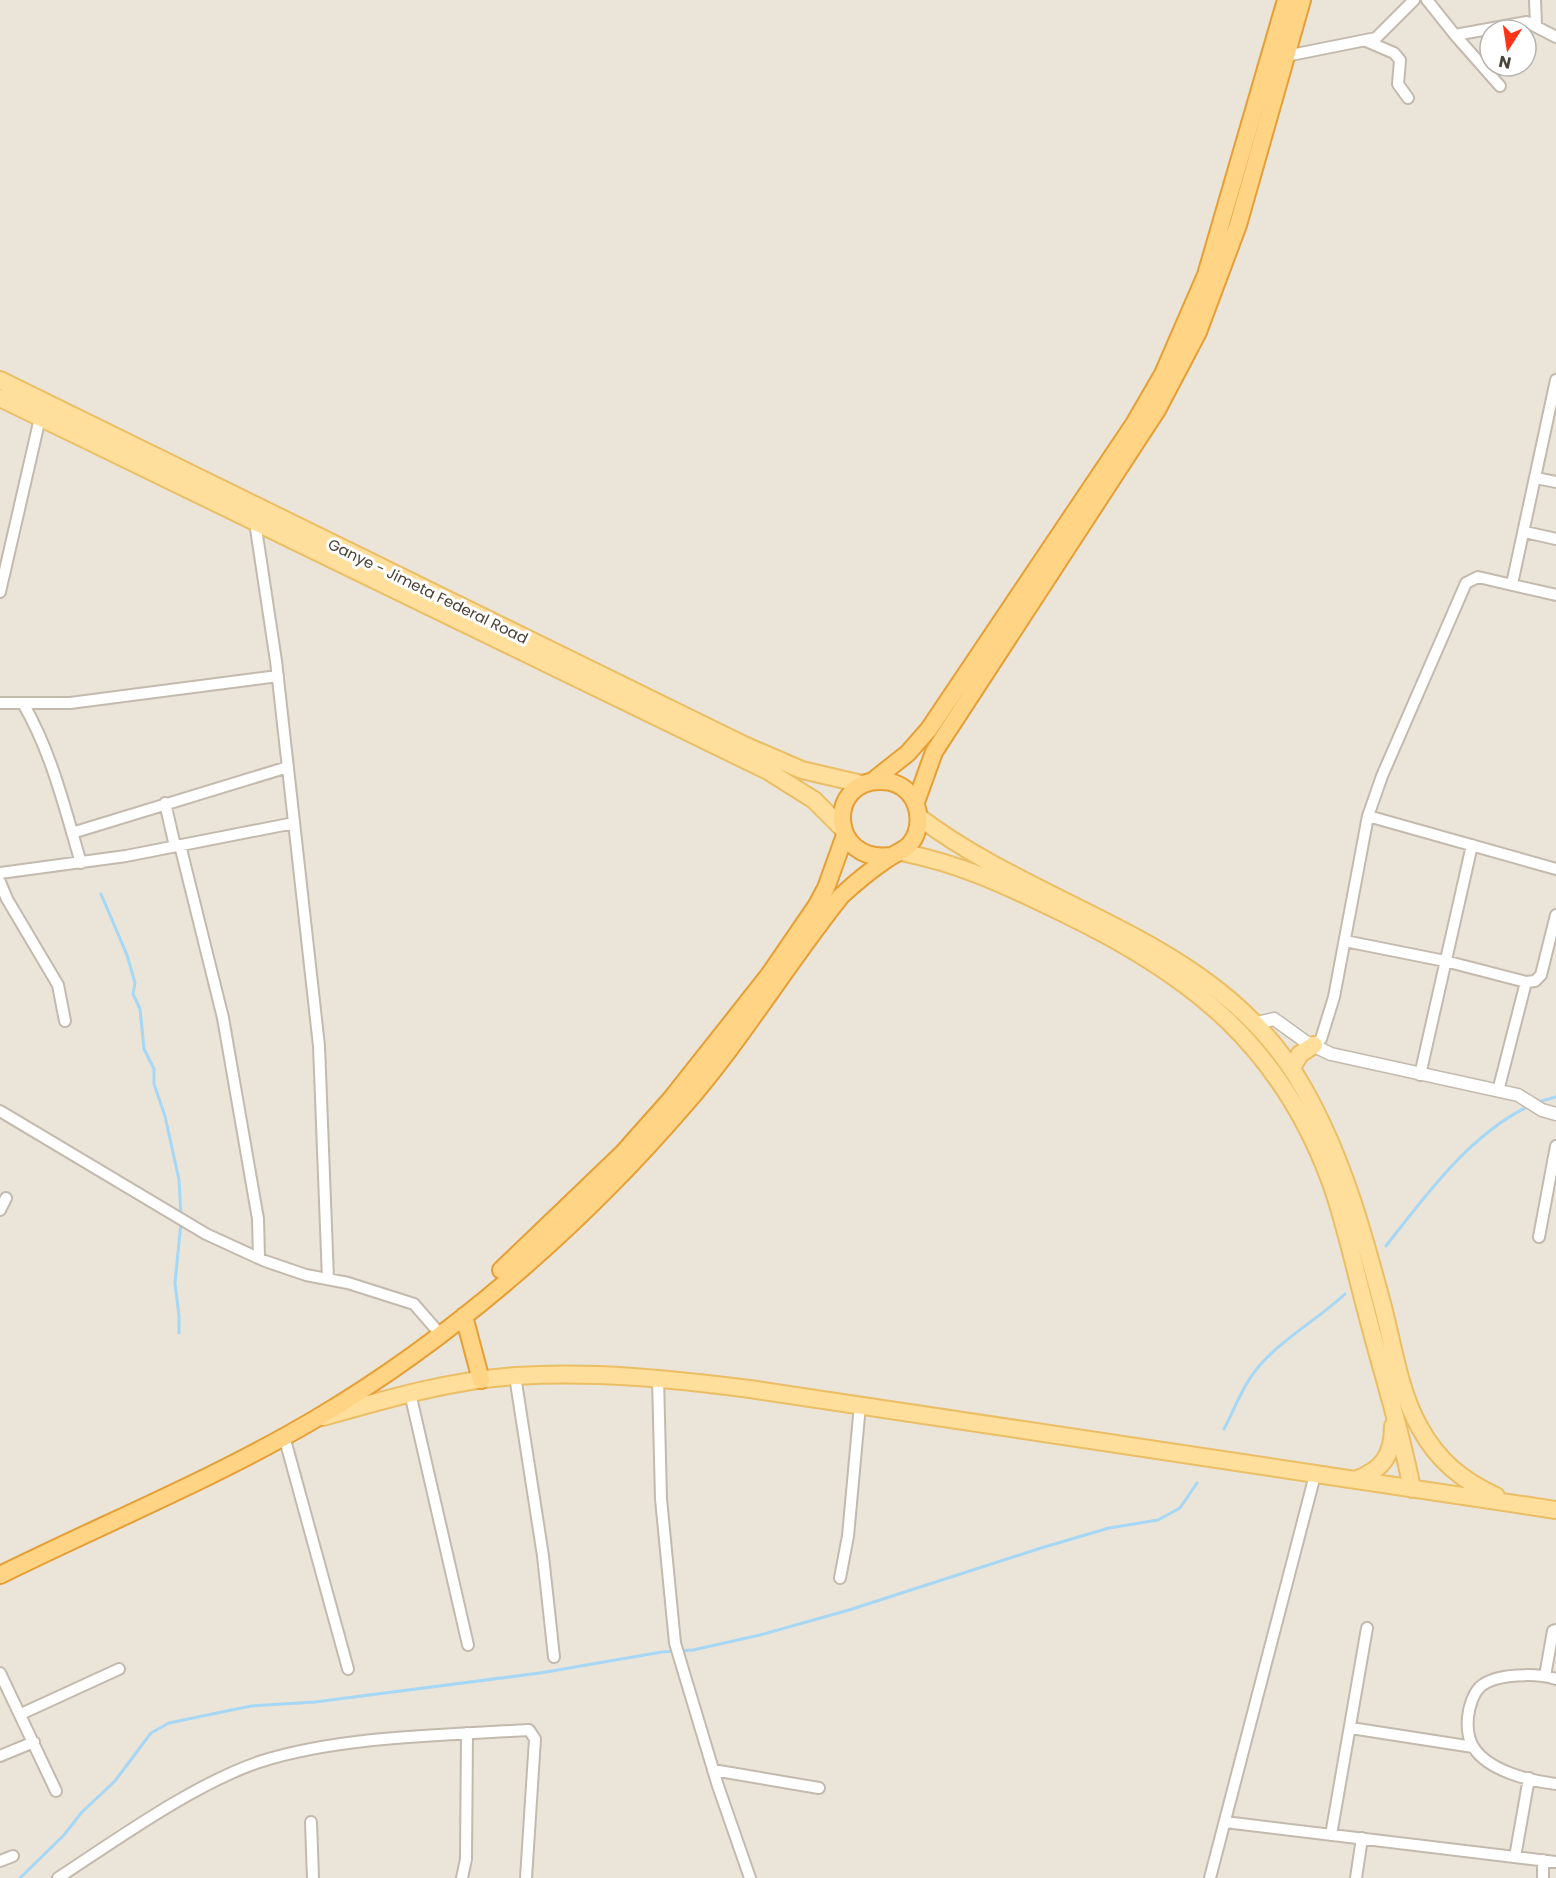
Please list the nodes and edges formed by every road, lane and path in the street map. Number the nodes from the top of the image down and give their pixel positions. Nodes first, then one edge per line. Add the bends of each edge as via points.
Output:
1 (1286, 0) edge
2 (1302, 0) edge
3 (1414, 0) edge
4 (1427, 0) edge
5 (1535, 0) edge
6 (1536, 18) edge
7 (1538, 26) edge
8 (1478, 30) edge
9 (1455, 35) junction
10 (1556, 37) edge
11 (1366, 41) junction
12 (1286, 56) junction
13 (1500, 86) dead end
14 (1408, 98) dead end
15 (0, 380) edge
16 (1556, 380) edge
17 (0, 398) edge
18 (40, 418) junction
19 (1551, 426) edge
20 (1536, 478) junction
21 (1556, 482) edge
22 (255, 522) junction
23 (1525, 532) junction
24 (1556, 539) edge
25 (1512, 584) junction
26 (0, 592) edge
27 (1556, 595) edge
28 (278, 676) junction
29 (0, 703) edge
30 (24, 705) junction
31 (288, 767) junction
32 (868, 782) junction
33 (165, 803) junction
34 (917, 810) junction
35 (1368, 816) junction
36 (294, 823) junction
37 (844, 832) junction
38 (72, 833) junction
39 (1472, 845) junction
40 (177, 846) junction
41 (896, 854) junction
42 (81, 863) junction
43 (1556, 868) edge
44 (0, 873) edge
45 (0, 882) edge
46 (1556, 915) edge
47 (1345, 941) junction
48 (1445, 960) junction
49 (1526, 982) junction
50 (66, 1021) dead end
51 (1253, 1024) junction
52 (1314, 1046) junction
53 (1292, 1068) junction
54 (1420, 1075) junction
55 (1498, 1091) junction
56 (0, 1111) edge
57 (1556, 1114) edge
58 (1556, 1146) edge
59 (6, 1198) dead end
60 (0, 1210) edge
61 (1539, 1238) dead end
62 (259, 1258) junction
63 (328, 1279) junction
64 (477, 1305) junction
65 (464, 1316) junction
66 (441, 1335) junction
67 (515, 1376) junction
68 (658, 1378) junction
69 (481, 1380) junction
70 (410, 1393) junction
71 (860, 1405) junction
72 (1393, 1413) junction
73 (316, 1419) junction
74 (284, 1436) junction
75 (1315, 1474) junction
76 (1354, 1481) junction
77 (1412, 1489) junction
78 (1510, 1503) junction
79 (1556, 1510) edge
80 (0, 1575) edge
81 (840, 1578) dead end
82 (1367, 1628) dead end
83 (1556, 1630) edge
84 (468, 1645) dead end
85 (554, 1657) dead end
86 (119, 1669) dead end
87 (348, 1669) dead end
88 (0, 1672) edge
89 (1551, 1677) edge
90 (21, 1714) junction
91 (1351, 1728) junction
92 (467, 1733) junction
93 (34, 1742) junction
94 (1473, 1747) junction
95 (0, 1756) edge
96 (713, 1770) junction
97 (1529, 1778) junction
98 (1556, 1784) edge
99 (819, 1788) dead end
100 (56, 1791) dead end
101 (311, 1822) dead end
102 (1225, 1822) junction
103 (1331, 1835) junction
104 (1362, 1838) junction
105 (13, 1856) dead end
106 (1515, 1857) junction
107 (1543, 1860) junction
108 (0, 1861) edge
109 (1556, 1862) edge
110 (58, 1878) edge
111 (313, 1878) edge
112 (462, 1878) edge
113 (526, 1878) edge
114 (750, 1878) edge
115 (1210, 1878) edge
116 (1356, 1878) edge
117 (1543, 1878) edge

1 - 32 highway via 1206,275 1162,374 1134,424 929,729 908,753
2 - 12 highway
3 - 11 street via 1376,38
4 - 9 street
5 - 6 street
7 - 10 street
8 - 9 street
9 - 13 street
11 - 12 street
11 - 14 street via 1394,53 1400,60 1398,84
12 - 34 highway via 1238,225 1198,332 1151,420 934,752
15 - 32 main road, Ganye - Jimeta Federal Road via 744,745 802,770
16 - 19 street
17 - 18 main road, Ganye - Jimeta Federal Road
18 - 22 main road, Ganye - Jimeta Federal Road
18 - 26 street
19 - 20 street
20 - 21 street
20 - 23 street
22 - 28 street
22 - 37 main road, Ganye - Jimeta Federal Road via 768,771 814,800
23 - 24 street
23 - 25 street
25 - 27 street
25 - 35 street via 1478,577 1466,583
28 - 30 street
28 - 31 street
29 - 30 street
30 - 38 street via 52,765
31 - 33 street
31 - 36 street
32 - 34 highway via 898,784
32 - 37 highway via 844,803
33 - 38 street
33 - 40 street
34 - 41 highway via 914,837
34 - 51 main road via 986,862 1172,957
35 - 39 street
35 - 47 street
36 - 40 street
36 - 63 street via 320,1046
37 - 41 highway via 850,844 869,856
37 - 64 highway via 817,905 718,1042 622,1153 501,1271
38 - 42 street
39 - 43 street
39 - 48 street
40 - 42 street
40 - 62 street via 223,1018 258,1219
41 - 64 highway via 841,896 730,1050 634,1161
41 - 72 main road via 954,864 980,873 1125,944 1192,988 1258,1053 1303,1121 1331,1183
42 - 44 street
45 - 50 street via 58,985
46 - 49 street via 1541,975
47 - 48 street
47 - 52 street via 1322,1039
48 - 49 street
48 - 54 street
49 - 55 street
51 - 52 street via 1274,1019
51 - 53 main road
52 - 53 main road via 1300,1054
52 - 54 street via 1331,1054
53 - 78 main road via 1324,1127 1343,1173 1404,1389 1420,1430 1454,1472
54 - 55 street
55 - 57 street via 1529,1100
56 - 62 street via 206,1234
58 - 61 street
59 - 60 street
62 - 63 street
63 - 66 street via 414,1304
64 - 65 highway
65 - 66 highway
65 - 69 highway
66 - 73 highway
67 - 68 main road
67 - 69 main road
67 - 85 street
68 - 71 main road
68 - 96 street via 661,1499 675,1643
69 - 70 main road
70 - 73 main road
70 - 84 street
71 - 75 main road
71 - 81 street via 848,1536
72 - 76 main road via 1389,1454 1378,1469
72 - 77 main road
73 - 74 highway
74 - 80 highway
74 - 87 street
75 - 76 main road
75 - 102 street
76 - 77 main road
77 - 78 main road
78 - 79 main road
82 - 91 street
83 - 89 street
86 - 90 street
88 - 90 street
89 - 94 street via 1518,1676 1493,1680 1480,1687 1468,1719
90 - 93 street
91 - 94 street
91 - 103 street
92 - 110 street via 312,1749 258,1763 204,1787
92 - 112 street via 466,1859
92 - 113 street via 533,1732
93 - 95 street
93 - 100 street
94 - 97 street via 1485,1760
96 - 99 street
96 - 114 street
97 - 98 street
97 - 106 street
101 - 111 street
102 - 103 street
102 - 115 street
103 - 104 street
104 - 106 street
104 - 116 street
105 - 108 street
106 - 107 street
107 - 109 street
107 - 117 street

